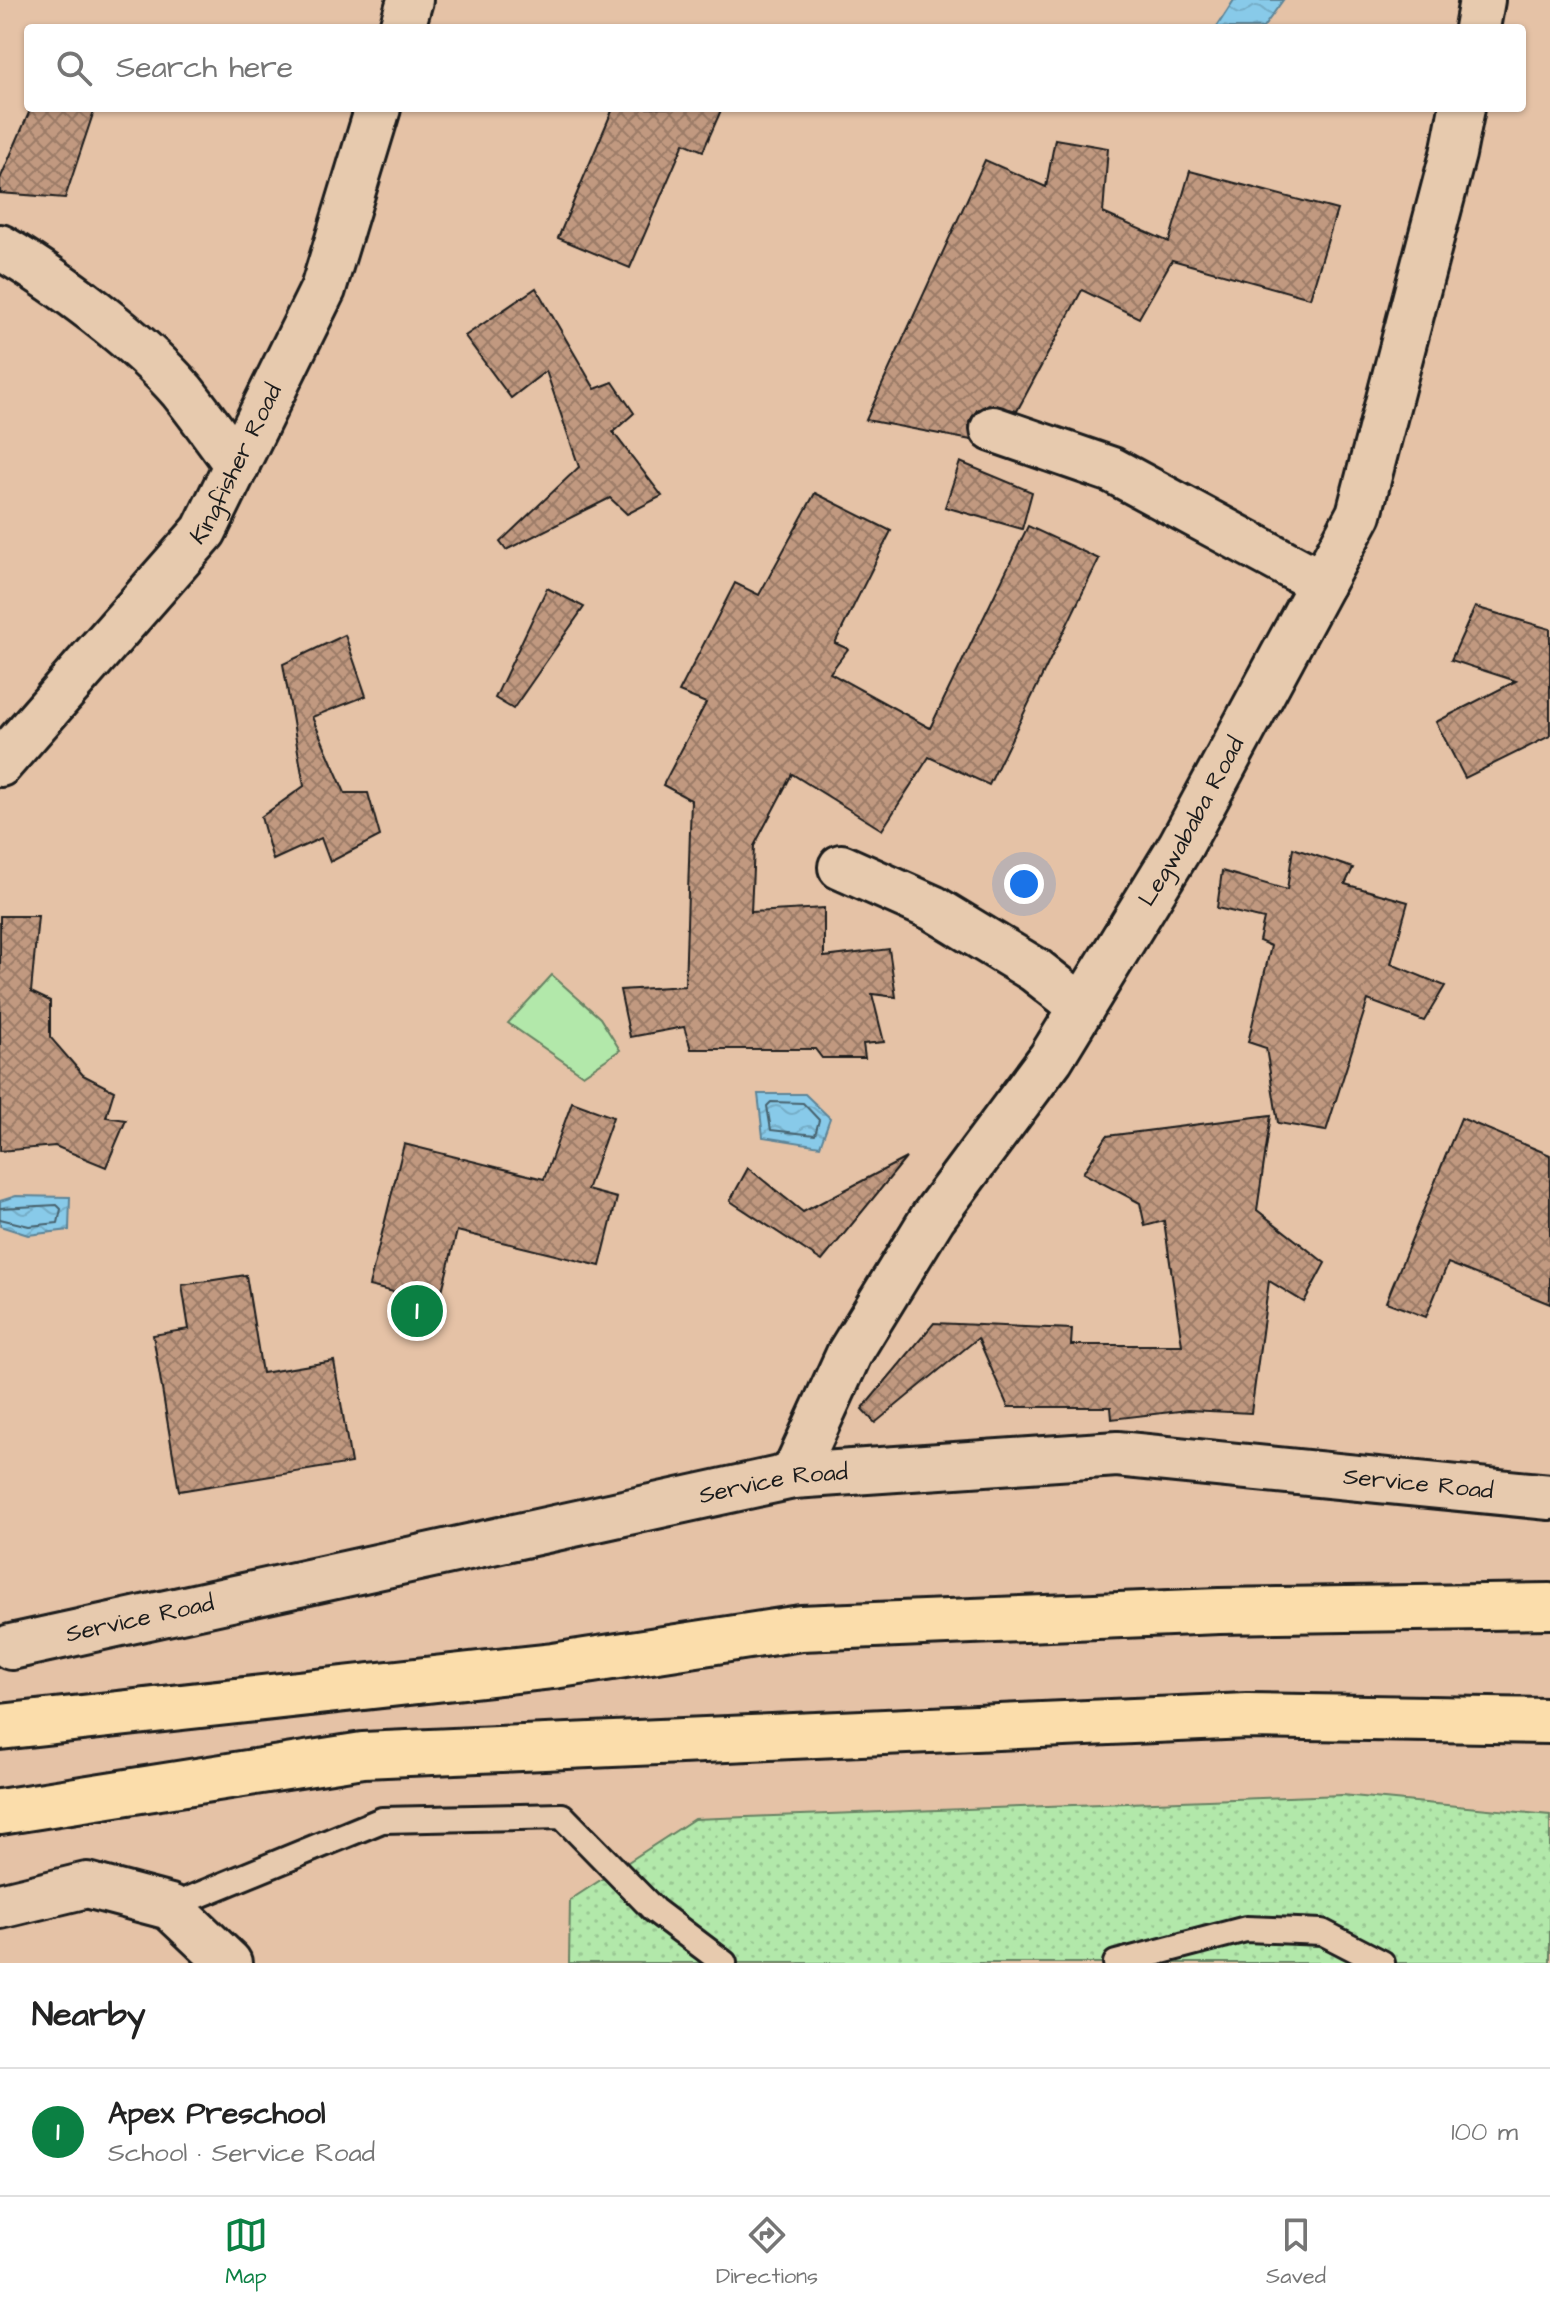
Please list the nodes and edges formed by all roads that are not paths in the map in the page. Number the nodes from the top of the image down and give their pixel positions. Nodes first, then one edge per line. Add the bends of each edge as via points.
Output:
1 (410, 0) edge
2 (1482, 0) edge
3 (403, 24) edge
4 (1478, 24) edge
5 (377, 112) edge
6 (1461, 112) edge
7 (0, 247) edge
8 (993, 429) dead end
9 (237, 465) junction
10 (1322, 583) junction
11 (0, 764) edge
12 (841, 867) dead end
13 (1082, 1007) junction
14 (793, 1476) junction
15 (1550, 1497) edge
16 (1550, 1606) edge
17 (11, 1647) dead end
18 (1550, 1721) edge
19 (0, 1727) edge
20 (0, 1812) edge
21 (0, 1906) edge
22 (170, 1907) junction
23 (229, 1963) edge
24 (724, 1963) edge
25 (1116, 1963) edge
26 (1382, 1963) edge

1 - 3 street
2 - 4 street
5 - 9 street, Kingfisher Road via 323,289
6 - 10 street, Legwababa Road via 1359,514
7 - 9 street via 111,326 169,379
8 - 10 street via 1112,470
9 - 11 street, Kingfisher Road via 204,531
10 - 13 street, Legwababa Road via 1181,845
12 - 13 street via 933,908 1035,970
13 - 14 street, Legwababa Road via 1051,1058 933,1217 862,1331
14 - 15 street, Service Road via 1117,1454
14 - 17 street, Service Road
16 - 19 highway via 1219,1611 801,1628 553,1666
18 - 20 highway via 1247,1716 363,1755
21 - 22 street via 87,1885
22 - 23 street
22 - 24 lane via 382,1820 562,1816 654,1910
25 - 26 lane via 1246,1929 1322,1932

